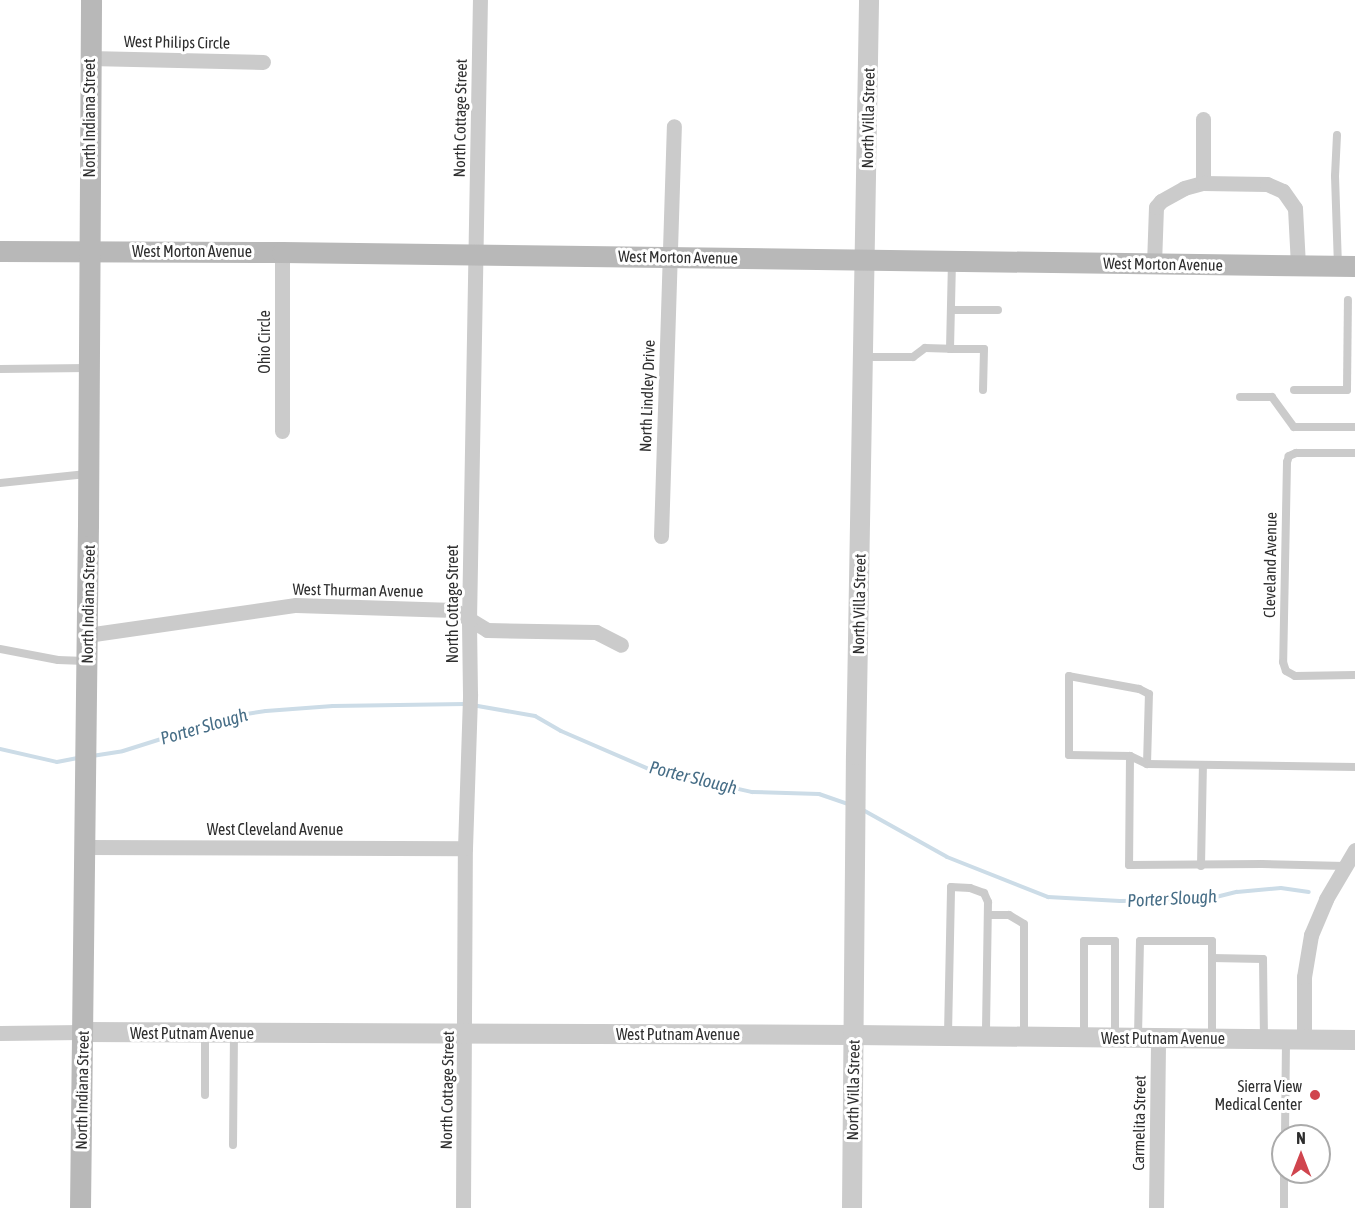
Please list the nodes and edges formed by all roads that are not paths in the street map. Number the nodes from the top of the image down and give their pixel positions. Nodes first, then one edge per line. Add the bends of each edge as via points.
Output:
1 (91, 0) edge
2 (480, 0) edge
3 (870, 0) edge
4 (89, 58) junction
5 (263, 62) dead end
6 (1203, 120) dead end
7 (674, 126) dead end
8 (1337, 135) dead end
9 (1203, 183) junction
10 (0, 251) edge
11 (89, 251) junction
12 (282, 252) junction
13 (476, 255) junction
14 (669, 257) junction
15 (866, 260) junction
16 (952, 261) junction
17 (1154, 264) junction
18 (1298, 266) junction
19 (1346, 266) edge
20 (1348, 300) dead end
21 (951, 310) junction
22 (998, 310) dead end
23 (1351, 339) edge
24 (950, 349) junction
25 (864, 357) junction
26 (89, 368) junction
27 (0, 369) edge
28 (983, 390) dead end
29 (1294, 390) dead end
30 (1240, 397) dead end
31 (1355, 427) edge
32 (282, 431) dead end
33 (1355, 453) edge
34 (89, 474) junction
35 (0, 483) edge
36 (661, 536) dead end
37 (469, 621) junction
38 (87, 635) junction
39 (621, 645) dead end
40 (0, 649) edge
41 (87, 662) junction
42 (1355, 675) edge
43 (1130, 756) junction
44 (1147, 764) junction
45 (1203, 765) junction
46 (1355, 767) edge
47 (84, 847) junction
48 (465, 848) junction
49 (1355, 850) edge
50 (1201, 866) junction
51 (1346, 867) junction
52 (988, 915) junction
53 (1212, 958) junction
54 (82, 1032) junction
55 (0, 1033) edge
56 (205, 1033) junction
57 (234, 1033) junction
58 (466, 1033) junction
59 (854, 1035) junction
60 (948, 1037) junction
61 (986, 1037) junction
62 (1024, 1037) junction
63 (1084, 1038) junction
64 (1115, 1038) junction
65 (1148, 1038) junction
66 (1212, 1039) junction
67 (1264, 1039) junction
68 (1295, 1039) junction
69 (1355, 1040) edge
70 (205, 1095) dead end
71 (1286, 1124) edge
72 (233, 1145) dead end
73 (1284, 1184) edge
74 (80, 1208) edge
75 (463, 1208) edge
76 (852, 1208) edge
77 (1156, 1208) edge
78 (1284, 1208) edge

1 - 4 main road, North Indiana Street
2 - 13 street, North Cottage Street
3 - 15 street, North Villa Street
4 - 5 street, West Philips Circle
4 - 11 main road, North Indiana Street
6 - 9 street
7 - 14 street, North Lindley Drive
8 - 19 lane via 1335,176
9 - 17 street via 1184,188 1156,207
9 - 18 street via 1268,184 1283,191 1295,208
10 - 11 main road, West Morton Avenue
11 - 12 main road, West Morton Avenue
11 - 26 main road, North Indiana Street
12 - 13 main road, West Morton Avenue
12 - 32 street, Ohio Circle
13 - 14 main road, West Morton Avenue
13 - 37 street, North Cottage Street
14 - 15 main road, West Morton Avenue
14 - 36 street, North Lindley Drive
15 - 16 main road, West Morton Avenue
15 - 25 street, North Villa Street
16 - 17 main road, West Morton Avenue
16 - 21 lane
17 - 18 main road, West Morton Avenue
18 - 19 main road, West Morton Avenue
20 - 23 lane
21 - 22 lane
21 - 24 lane
23 - 29 lane via 1347,390
24 - 25 lane via 925,348 913,357
24 - 28 lane via 984,349
25 - 59 street, North Villa Street
26 - 27 lane
26 - 34 main road, North Indiana Street
30 - 31 lane via 1272,397 1294,427
33 - 42 lane, Cleveland Avenue via 1289,456 1283,662 1286,671 1295,676
34 - 35 lane
34 - 38 main road, North Indiana Street
37 - 38 street, West Thurman Avenue via 454,610 296,605
37 - 39 street, West Thurman Avenue via 487,630 596,632
37 - 48 street, North Cottage Street
38 - 41 main road, North Indiana Street
40 - 41 lane
41 - 47 main road, North Indiana Street
43 - 44 lane
43 - 44 lane via 1069,755 1069,676 1149,694
43 - 50 lane via 1129,865
44 - 45 lane
45 - 46 lane
45 - 50 lane
47 - 48 street, West Cleveland Avenue
47 - 54 main road, North Indiana Street
48 - 58 street, North Cottage Street
49 - 51 street
50 - 51 lane
51 - 68 street via 1326,899 1311,935
52 - 60 lane via 988,902 979,890 951,887
52 - 61 lane
52 - 62 lane via 1009,915 1024,924
53 - 65 lane via 1212,942 1140,941
53 - 66 lane
53 - 67 lane via 1263,959
54 - 55 street, West Putnam Avenue
54 - 56 street, West Putnam Avenue
54 - 74 main road, North Indiana Street
56 - 57 street, West Putnam Avenue
56 - 70 lane
57 - 58 street, West Putnam Avenue
57 - 72 lane
58 - 59 street, West Putnam Avenue
58 - 75 street, North Cottage Street
59 - 60 street, West Putnam Avenue
59 - 76 street, North Villa Street
60 - 61 street, West Putnam Avenue
61 - 62 street, West Putnam Avenue
62 - 63 street, West Putnam Avenue
63 - 64 street, West Putnam Avenue
63 - 64 lane via 1084,941 1115,941
64 - 65 street, West Putnam Avenue
65 - 66 street, West Putnam Avenue
65 - 77 street, Carmelita Street
66 - 67 street, West Putnam Avenue
67 - 68 street, West Putnam Avenue
68 - 69 street, West Putnam Avenue
68 - 71 lane
73 - 78 lane

